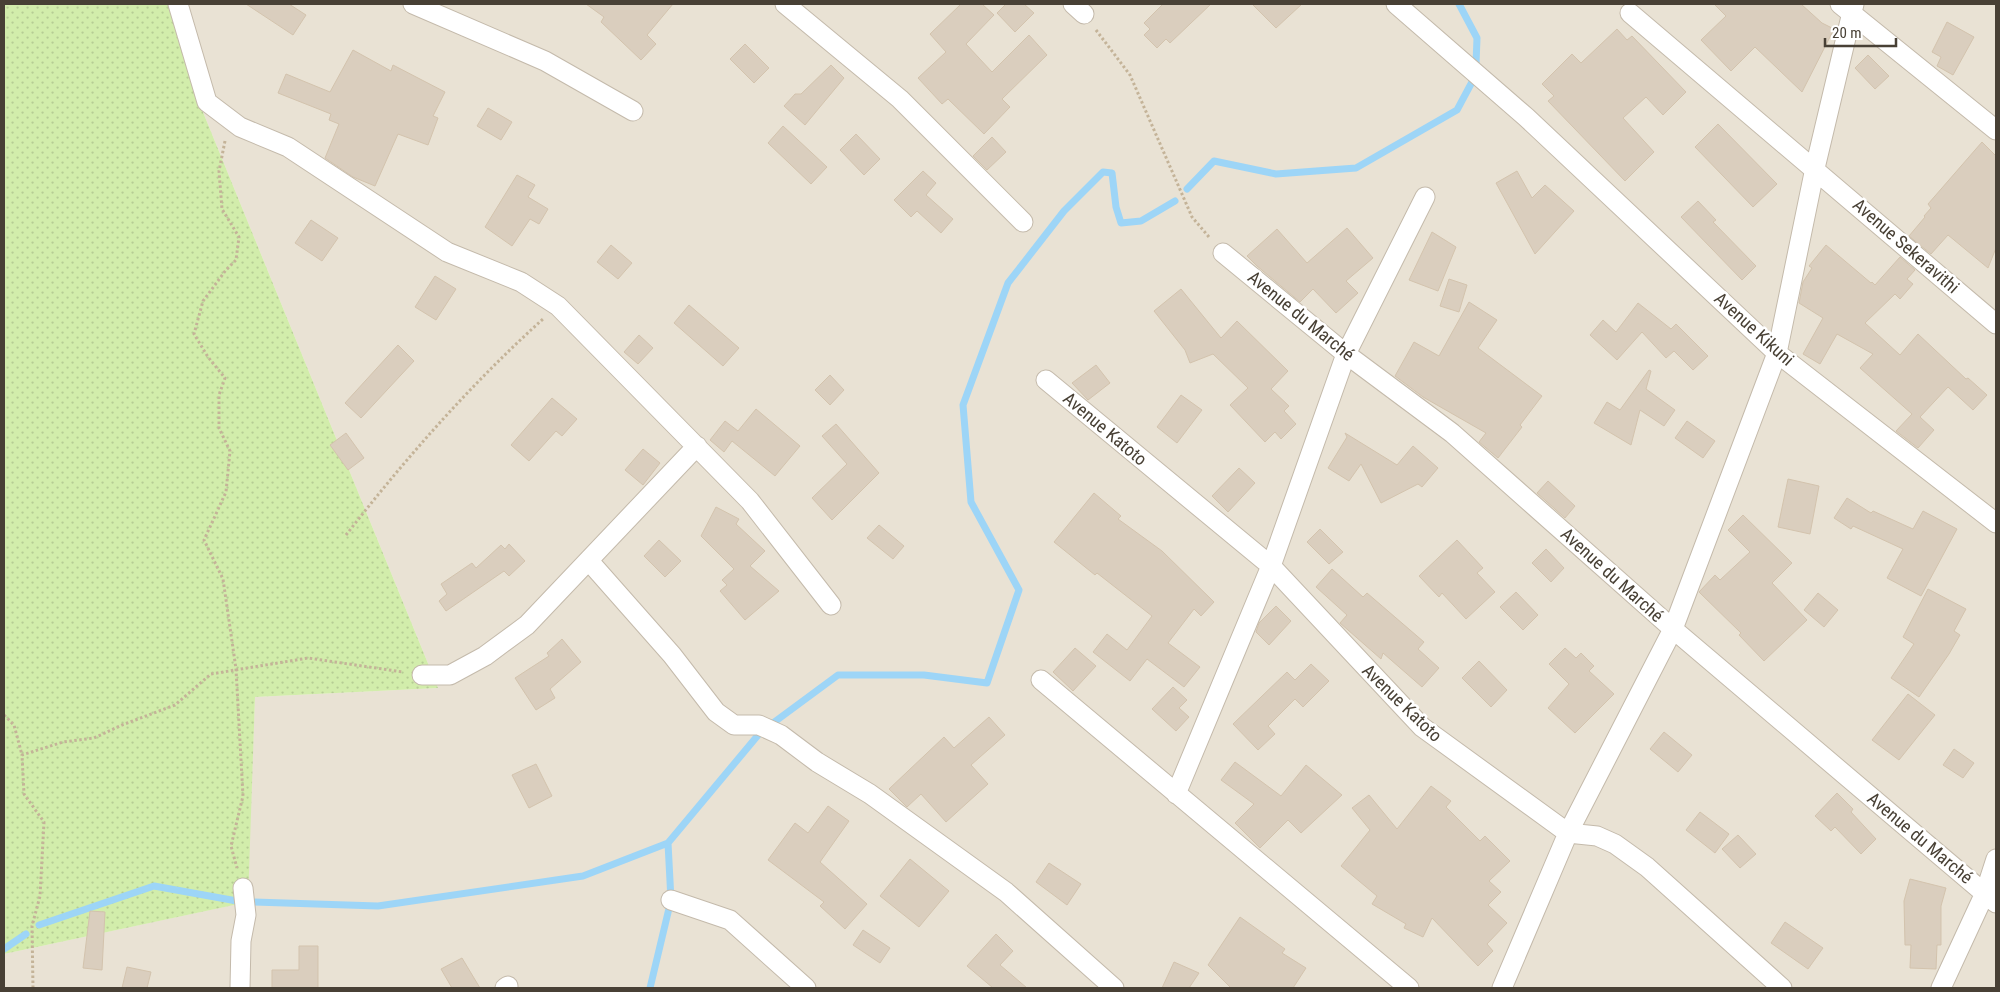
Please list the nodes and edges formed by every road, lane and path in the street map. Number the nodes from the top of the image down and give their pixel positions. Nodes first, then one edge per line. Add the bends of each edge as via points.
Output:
1 (178, 4) edge
2 (413, 4) edge
3 (785, 4) edge
4 (1396, 4) edge
5 (1849, 7) edge
6 (1078, 9) edge
7 (1630, 13) dead end
8 (633, 111) dead end
9 (1996, 130) edge
10 (219, 136) dead end
11 (1815, 168) junction
12 (1425, 198) dead end
13 (1023, 222) dead end
14 (1223, 253) joint
15 (558, 306) junction
16 (1996, 324) edge
17 (1777, 353) junction
18 (1346, 354) junction
19 (1046, 380) dead end
20 (697, 446) junction
21 (1996, 523) edge
22 (346, 535) dead end
23 (589, 561) junction
24 (1271, 566) junction
25 (831, 605) dead end
26 (1673, 629) junction
27 (236, 669) junction
28 (422, 675) joint
29 (1041, 680) dead end
30 (4, 715) edge
31 (22, 756) junction
32 (1176, 794) junction
33 (1568, 833) junction
34 (1996, 859) edge
35 (243, 888) joint
36 (1991, 898) edge
37 (671, 900) dead end
38 (33, 988) edge
39 (240, 988) edge
40 (806, 988) edge
41 (1114, 988) edge
42 (1409, 988) edge
43 (1502, 988) edge
44 (1782, 988) edge
45 (1941, 988) edge

1 - 15 street via 207,102 240,127 288,147 447,252 521,282
2 - 8 street via 545,61
3 - 13 street via 900,98
4 - 17 street, Avenue Kikuni via 1526,117
5 - 9 street
5 - 11 street
6 - 14 path via 1130,75 1192,217
7 - 11 street, Avenue Sekeravithi
10 - 27 path via 226,141 219,171 222,209 239,237 236,260 203,301 194,334 225,378 219,395 219,428 230,450 226,492 204,540 223,579
11 - 16 street, Avenue Sekeravithi
11 - 17 street
12 - 18 street
14 - 18 street, Avenue du Marché
15 - 20 street
15 - 22 path via 507,351 430,433
17 - 21 street, Avenue Kikuni
17 - 26 street
18 - 24 street
18 - 26 street, Avenue du Marché via 1452,433
19 - 24 street, Avenue Katoto
20 - 23 street
20 - 25 street via 750,501
23 - 28 street via 527,625 484,656 450,675
23 - 41 street via 672,655 716,712 734,724 760,725 782,735 817,762 870,794 1006,892
24 - 32 street
24 - 33 street, Avenue Katoto via 1422,727
26 - 33 street
26 - 36 street, Avenue du Marché
27 - 28 path via 308,658
27 - 31 path via 211,674 175,705 94,738 63,742
27 - 35 path via 243,796 231,846
29 - 32 street
30 - 31 path via 14,725
31 - 38 path via 24,794 44,822 40,896 32,926
32 - 42 street
33 - 43 street
33 - 44 street via 1597,836 1615,844 1647,868
34 - 36 street
35 - 39 street via 246,915 241,941
36 - 45 street
37 - 40 street via 730,920

